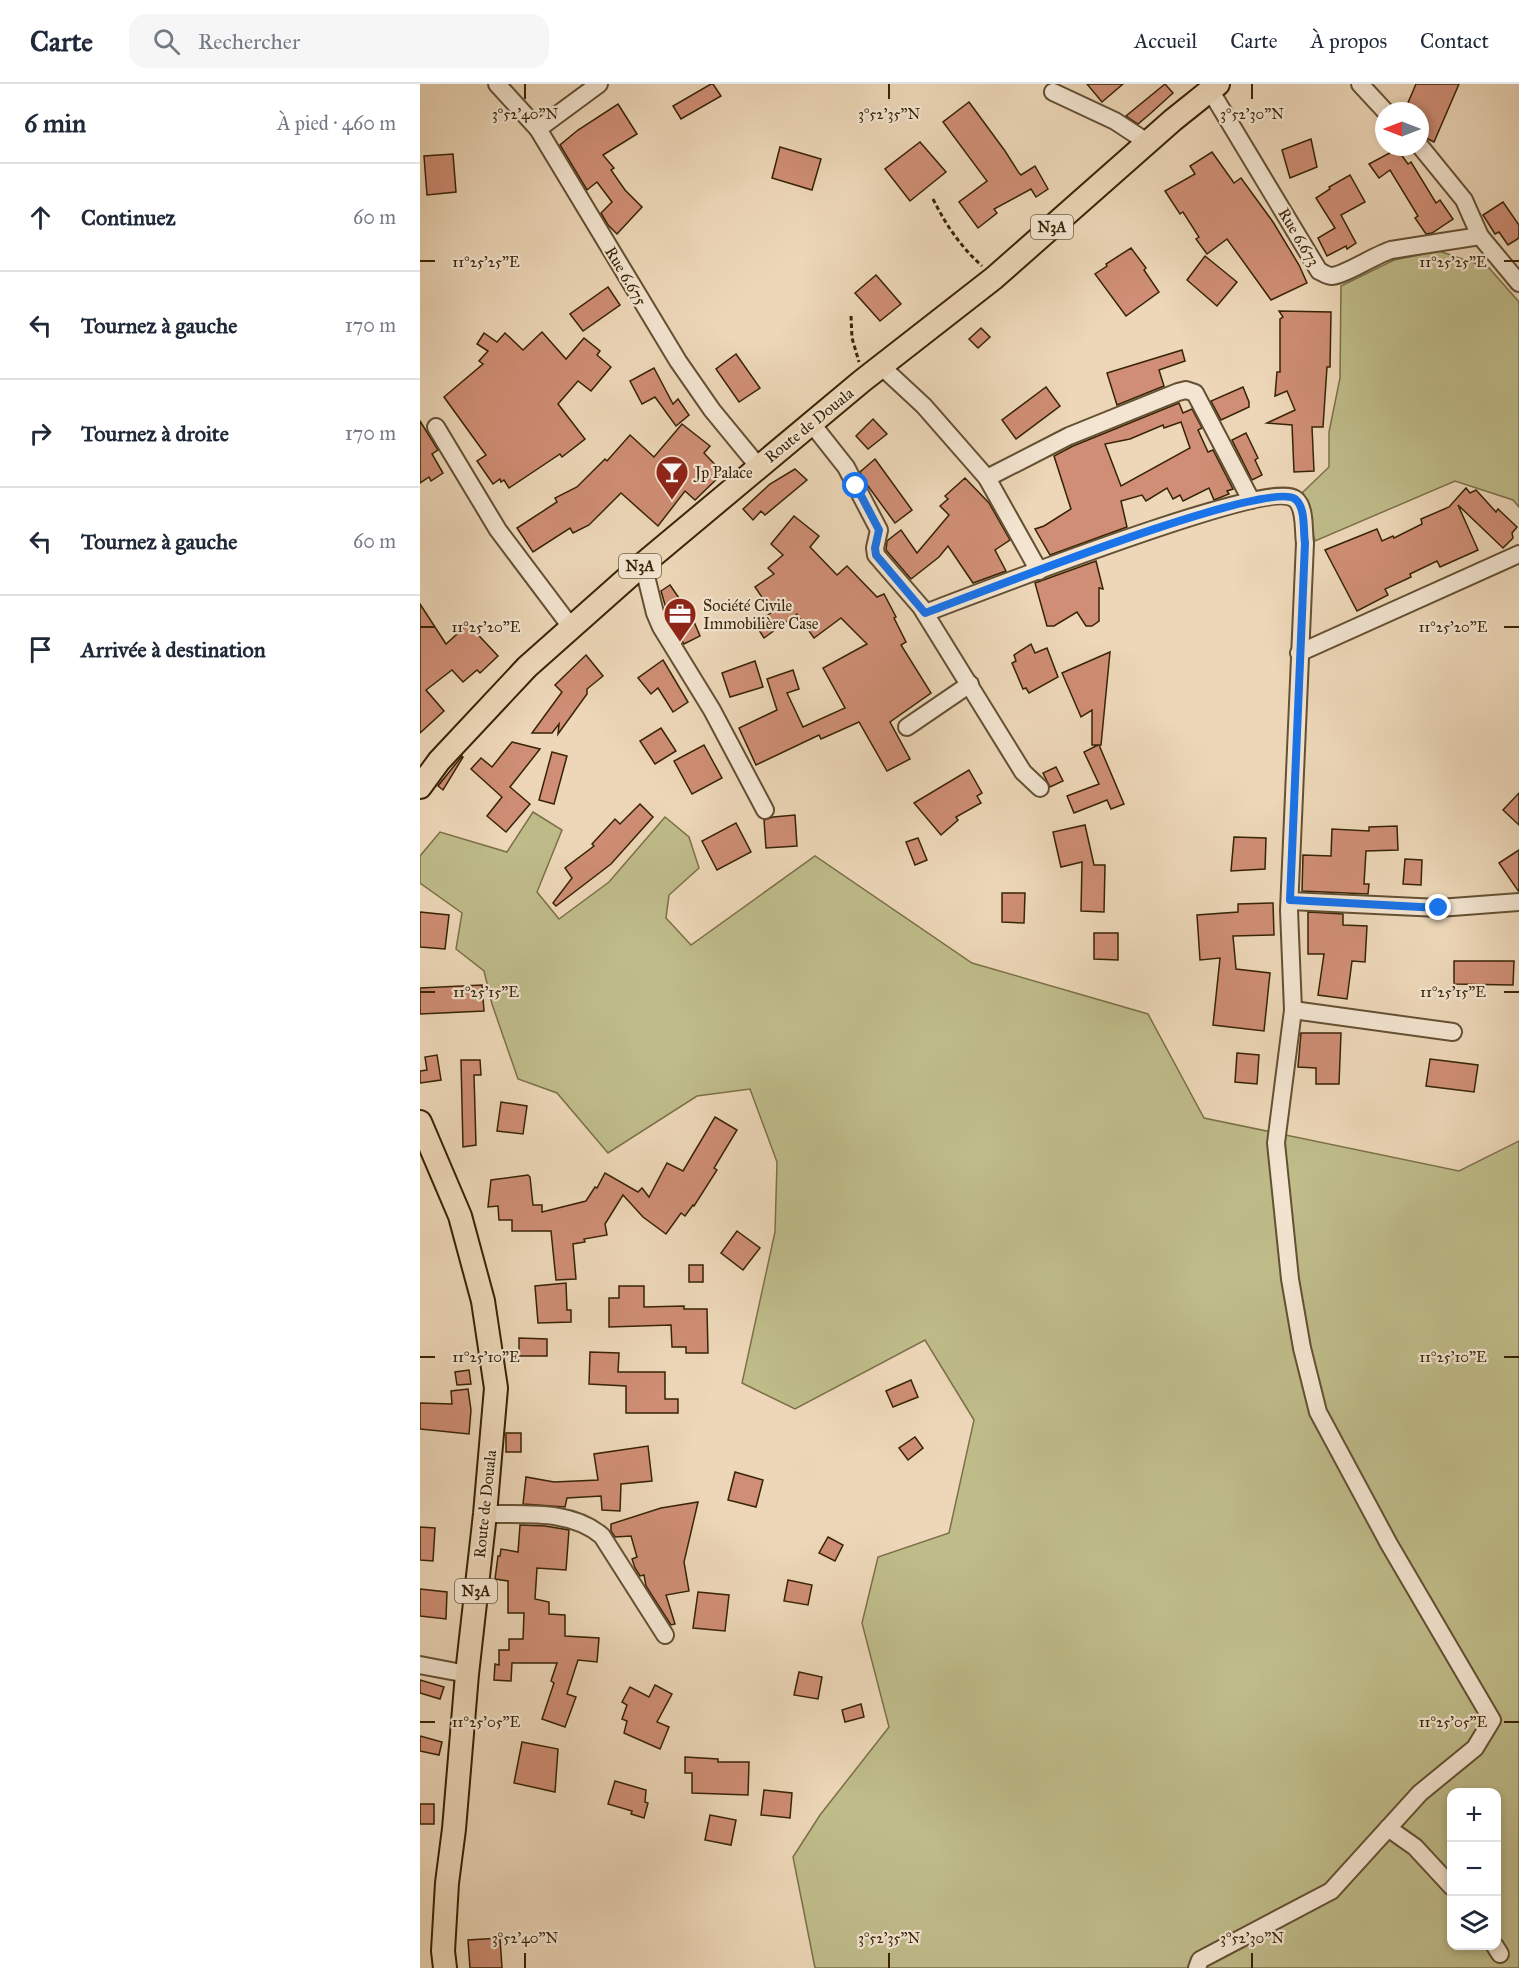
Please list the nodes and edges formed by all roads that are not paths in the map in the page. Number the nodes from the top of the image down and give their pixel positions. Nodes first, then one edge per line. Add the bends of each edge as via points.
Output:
1 (497, 84) edge
2 (599, 84) edge
3 (1360, 84) edge
4 (1214, 87) edge
5 (1053, 92) dead end
6 (1377, 102) edge
7 (538, 129) junction
8 (1147, 142) junction
9 (1428, 156) edge
10 (1480, 236) junction
11 (1519, 283) edge
12 (882, 367) junction
13 (812, 424) junction
14 (436, 427) dead end
15 (758, 466) junction
16 (987, 478) junction
17 (1251, 500) junction
18 (1519, 554) edge
19 (643, 564) junction
20 (1039, 571) junction
21 (925, 613) junction
22 (571, 627) junction
23 (1299, 653) junction
24 (970, 684) junction
25 (907, 727) dead end
26 (420, 787) edge
27 (1040, 788) dead end
28 (765, 810) dead end
29 (1290, 900) junction
30 (1519, 902) edge
31 (1293, 1010) junction
32 (1453, 1032) dead end
33 (420, 1122) edge
34 (485, 1514) junction
35 (665, 1635) dead end
36 (420, 1665) edge
37 (467, 1674) junction
38 (1388, 1828) junction
39 (1447, 1882) edge
40 (441, 1962) edge
41 (1197, 1968) edge

1 - 7 street, Rue 6.675
2 - 7 street
3 - 6 street
4 - 8 highway, Route de Douala / N3A
4 - 10 street, Rue 6.673 via 1319,271 1336,275 1391,250
5 - 8 street via 1115,121
7 - 15 street, Rue 6.675 via 678,361
8 - 12 highway, Route de Douala / N3A via 994,278
9 - 10 street via 1464,201
10 - 11 street
12 - 13 highway, Route de Douala / N3A
12 - 16 street via 924,406
13 - 15 highway, Route de Douala / N3A
13 - 21 street via 846,467 879,530 876,555
14 - 22 street via 498,530
15 - 19 highway, Route de Douala / N3A
16 - 17 street via 1069,436 1186,390 1195,393
16 - 20 street
17 - 20 street via 1187,518
17 - 23 street via 1287,495 1301,506 1305,543
18 - 23 street
19 - 22 highway, Route de Douala / N3A
19 - 28 street via 661,627 712,710
20 - 21 street
21 - 24 street
22 - 26 highway, Route de Douala / N3A via 527,667 439,761
23 - 29 street
24 - 25 street
24 - 27 street via 1023,772
29 - 30 street via 1439,908
29 - 31 street
31 - 32 street
31 - 38 street via 1276,1143 1290,1279 1318,1412 1389,1544 1492,1720 1475,1748 1420,1793
33 - 34 highway, Route de Douala / N3A via 460,1216 483,1301 496,1388
34 - 35 street via 550,1516 592,1527 602,1536
34 - 37 highway, Route de Douala / N3A
36 - 37 street
37 - 40 highway, Route de Douala / N3A
38 - 39 street via 1415,1847
38 - 41 street via 1331,1891 1200,1960

